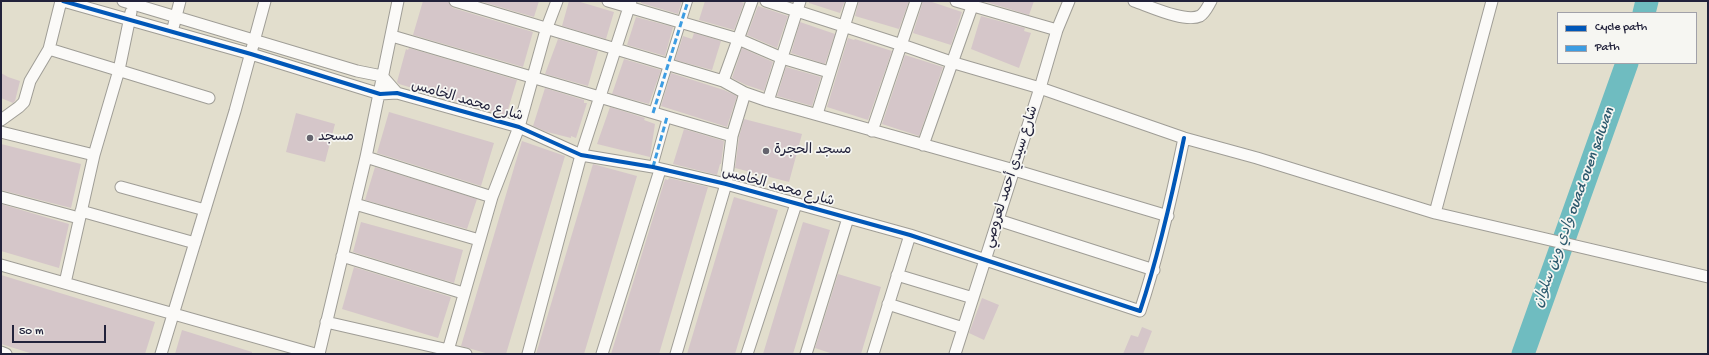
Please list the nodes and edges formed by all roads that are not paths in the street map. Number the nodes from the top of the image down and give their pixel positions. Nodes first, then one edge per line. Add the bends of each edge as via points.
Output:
1 (62, 1) edge
2 (180, 1) edge
3 (265, 1) edge
4 (398, 1) edge
5 (455, 1) edge
6 (557, 1) edge
7 (608, 1) edge
8 (688, 1) edge
9 (752, 1) edge
10 (766, 1) edge
11 (852, 1) edge
12 (916, 1) edge
13 (956, 1) edge
14 (1069, 1) edge
15 (1134, 1) edge
16 (1211, 1) edge
17 (1492, 1) edge
18 (128, 2) edge
19 (630, 4) edge
20 (973, 4) edge
21 (798, 6) edge
22 (176, 16) junction
23 (130, 19) junction
24 (681, 22) junction
25 (844, 27) junction
26 (546, 30) junction
27 (1057, 30) junction
28 (172, 32) junction
29 (392, 36) junction
30 (738, 39) junction
31 (254, 40) junction
32 (902, 45) junction
33 (49, 49) junction
34 (616, 50) junction
35 (251, 54) junction
36 (782, 58) junction
37 (951, 62) junction
38 (668, 65) junction
39 (119, 70) junction
40 (829, 72) junction
41 (382, 76) junction
42 (533, 78) junction
43 (723, 82) junction
44 (1040, 88) junction
45 (397, 93) junction
46 (745, 93) junction
47 (380, 94) junction
48 (600, 96) junction
49 (209, 98) dead end
50 (768, 101) junction
51 (653, 113) junction
52 (817, 114) junction
53 (667, 117) junction
54 (1, 120) edge
55 (519, 127) junction
56 (872, 130) junction
57 (1, 132) edge
58 (732, 136) junction
59 (1184, 138) junction
60 (923, 144) junction
61 (94, 155) junction
62 (581, 155) junction
63 (366, 158) junction
64 (656, 168) junction
65 (1014, 170) junction
66 (726, 184) junction
67 (122, 187) dead end
68 (492, 197) junction
69 (1, 198) edge
70 (355, 204) junction
71 (796, 204) junction
72 (205, 210) junction
73 (1435, 212) junction
74 (80, 215) junction
75 (1168, 216) junction
76 (848, 218) junction
77 (998, 220) junction
78 (910, 235) junction
79 (479, 240) junction
80 (195, 243) junction
81 (342, 256) junction
82 (986, 259) junction
83 (1, 265) edge
84 (1154, 270) junction
85 (896, 275) junction
86 (1708, 278) edge
87 (65, 283) junction
88 (463, 293) junction
89 (972, 298) junction
90 (888, 304) junction
91 (174, 314) junction
92 (326, 322) junction
93 (963, 328) junction
94 (1, 352) edge
95 (447, 352) edge
96 (6, 354) edge
97 (161, 354) edge
98 (315, 354) edge
99 (319, 354) edge
100 (466, 354) edge
101 (528, 354) edge
102 (602, 354) edge
103 (676, 354) edge
104 (747, 354) edge
105 (807, 354) edge
106 (873, 354) edge
107 (955, 354) edge

1 - 23 street, شارع محمد الخامس
1 - 33 street
2 - 22 street
3 - 31 street
4 - 29 street
5 - 26 street
6 - 26 street
7 - 19 street
8 - 24 street
9 - 30 street
10 - 21 street
11 - 25 street
12 - 32 street
13 - 20 street
14 - 27 street, شارع سيدي أحمد لعروصي
15 - 16 street via 1193,18 1201,16
17 - 73 street
18 - 22 street
18 - 23 street
19 - 24 street
19 - 34 street
20 - 27 street
20 - 37 street
21 - 25 street
21 - 36 street
22 - 28 street
22 - 31 street
23 - 28 street, شارع محمد الخامس
23 - 39 street
24 - 30 street
24 - 38 street
25 - 32 street
25 - 40 street
26 - 34 street
26 - 42 street
27 - 44 street, شارع سيدي أحمد لعروصي
28 - 35 street, شارع محمد الخامس
29 - 41 street
29 - 42 street
30 - 36 street
30 - 43 street
31 - 35 street
31 - 41 street
32 - 37 street
32 - 56 street
33 - 39 street
33 - 54 street via 30,81 24,102
34 - 38 street
34 - 48 street
35 - 47 street, شارع محمد الخامس
35 - 72 street
36 - 40 street
36 - 50 street
37 - 44 street
37 - 60 street
38 - 43 street
38 - 51 street
39 - 49 street
39 - 61 street
40 - 52 street
41 - 45 street, شارع محمد الخامس
41 - 47 street
42 - 48 street
42 - 55 street
43 - 46 street
44 - 59 street
44 - 65 street, شارع سيدي أحمد لعروصي
45 - 47 street, شارع محمد الخامس
45 - 55 street, شارع محمد الخامس
46 - 50 street
46 - 58 street
47 - 63 street
48 - 51 street
48 - 62 street
50 - 52 street
51 - 53 street
52 - 56 street
53 - 58 street
53 - 64 street
55 - 62 street, شارع محمد الخامس
55 - 68 street
56 - 60 street
57 - 61 street
58 - 66 street
59 - 73 street
59 - 75 street
60 - 65 street
61 - 74 street
62 - 64 street, شارع محمد الخامس
62 - 101 street
63 - 68 street
63 - 70 street
64 - 66 street, شارع محمد الخامس
64 - 102 street
65 - 75 street
65 - 77 street, شارع سيدي أحمد لعروصي
66 - 71 street, شارع محمد الخامس
66 - 103 street
67 - 72 street
68 - 79 street
69 - 74 street
70 - 79 street
70 - 81 street
71 - 76 street, شارع محمد الخامس
71 - 104 street
72 - 80 street
73 - 86 street
74 - 80 street
74 - 87 street
75 - 84 street
76 - 78 street, شارع محمد الخامس
76 - 105 street
77 - 82 street, شارع سيدي أحمد لعروصي
77 - 84 street
78 - 82 street, شارع محمد الخامس
78 - 85 street
79 - 88 street
80 - 91 street
81 - 88 street
81 - 92 street
82 - 84 street, شارع محمد الخامس via 1140,311
82 - 89 street, شارع سيدي أحمد لعروصي
83 - 87 street
85 - 89 street
85 - 90 street
87 - 91 street
88 - 95 street
89 - 93 street, شارع سيدي أحمد لعروصي
90 - 93 street
90 - 106 street
91 - 97 street
91 - 98 street
92 - 95 street
92 - 99 street
93 - 107 street, شارع سيدي أحمد لعروصي
94 - 96 street
95 - 100 street

